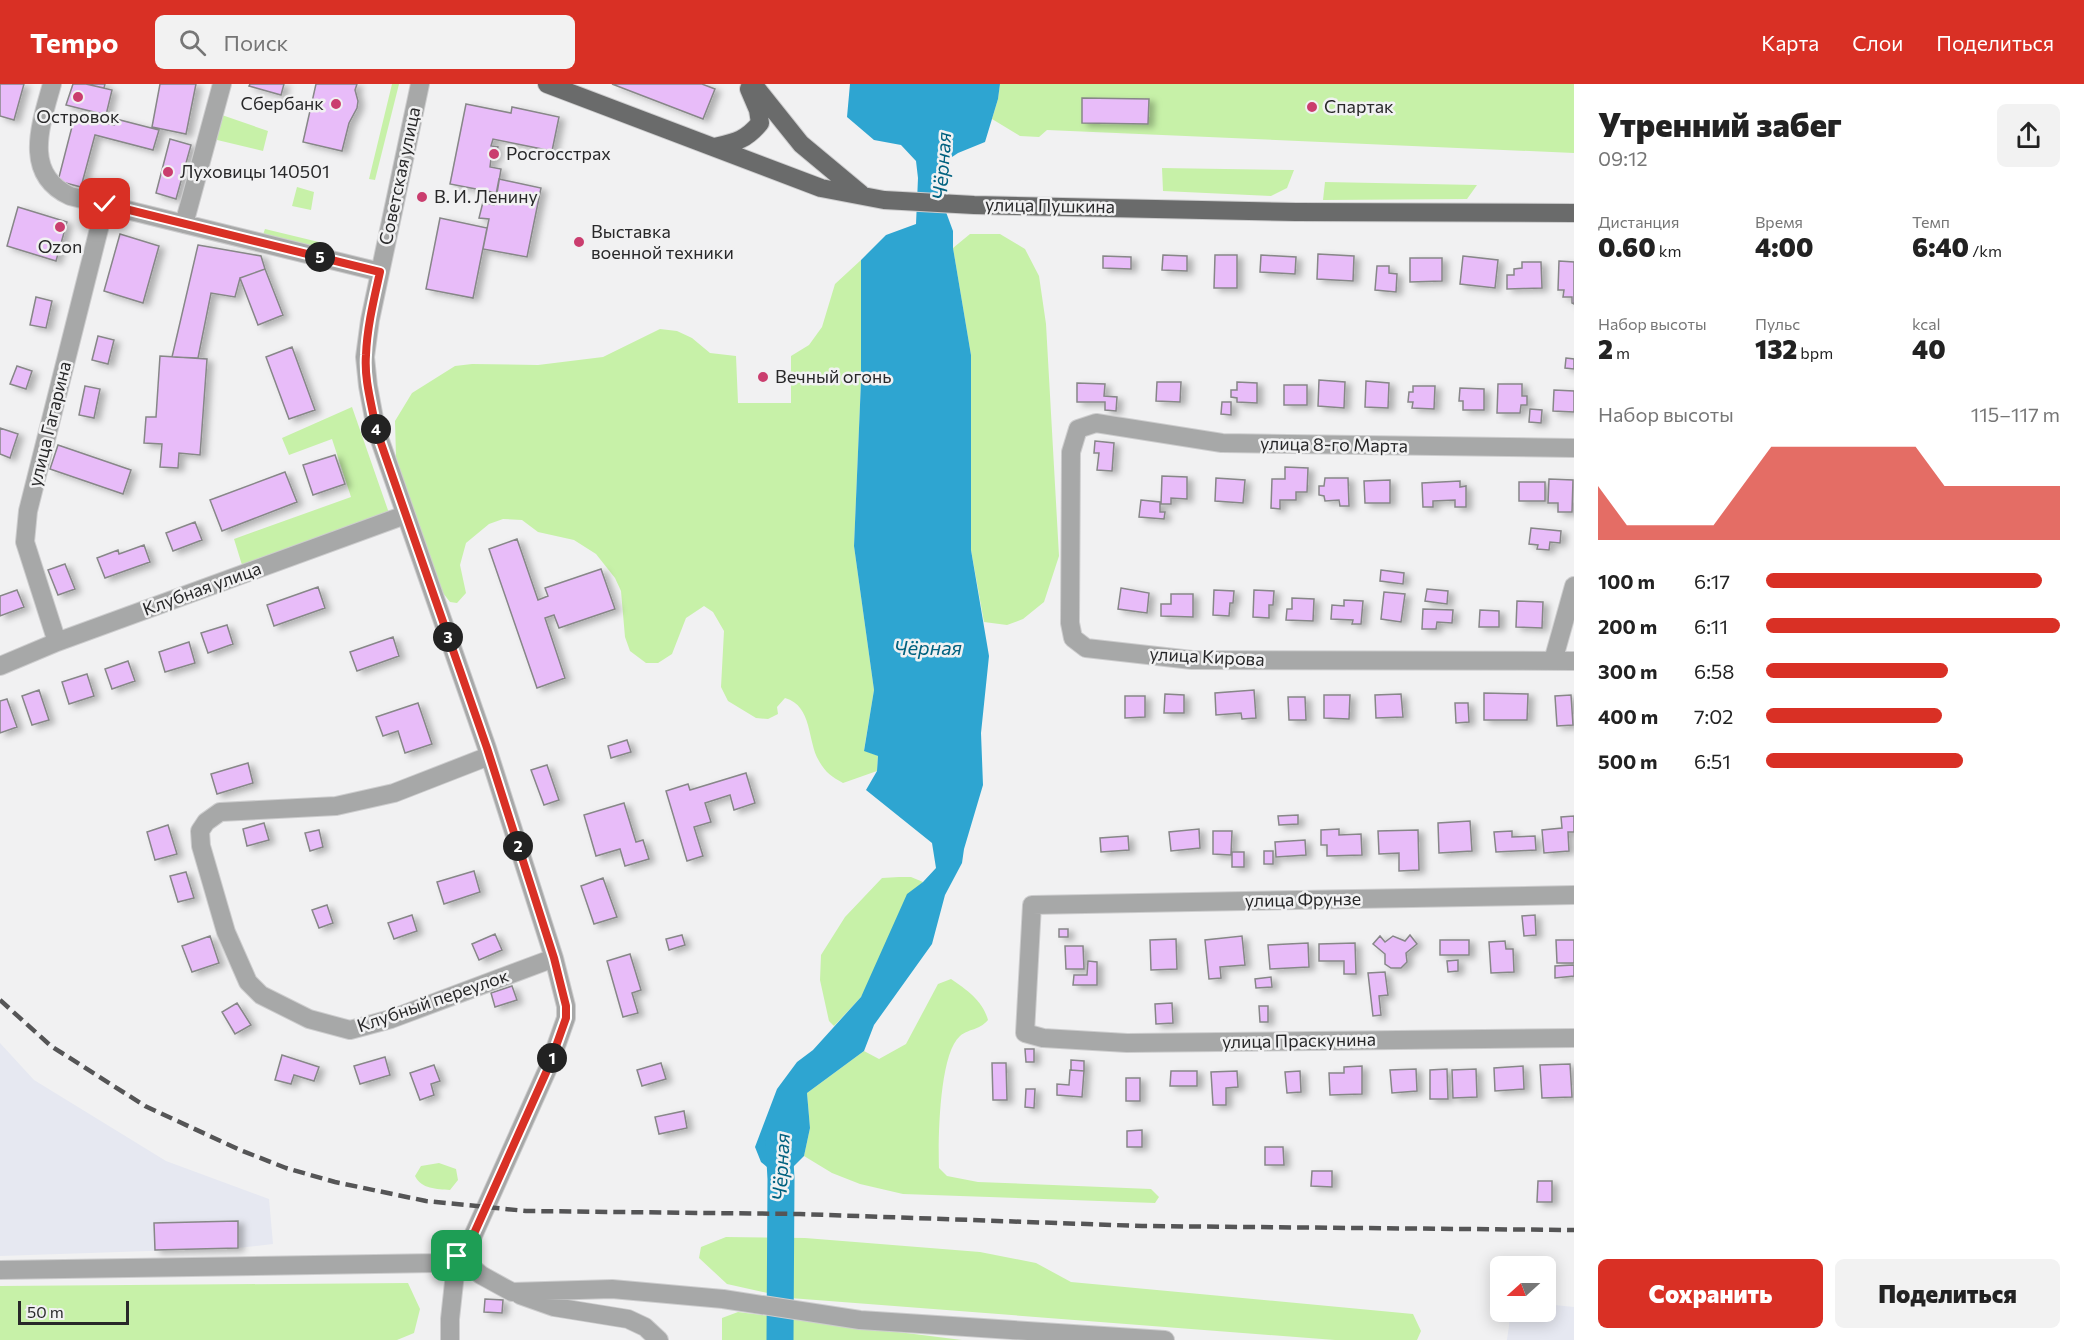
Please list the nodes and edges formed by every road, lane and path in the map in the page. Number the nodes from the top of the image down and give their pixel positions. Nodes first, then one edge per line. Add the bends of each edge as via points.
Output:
1 (52, 84) edge
2 (222, 84) edge
3 (420, 84) edge
4 (547, 84) edge
5 (746, 84) edge
6 (753, 84) edge
7 (715, 147) junction
8 (862, 195) junction
9 (105, 204) junction
10 (1574, 213) edge
11 (184, 224) junction
12 (380, 272) junction
13 (1096, 423) joint
14 (1574, 448) edge
15 (405, 515) junction
16 (1574, 586) edge
17 (57, 642) junction
18 (1553, 661) junction
19 (1574, 661) edge
20 (0, 666) edge
21 (489, 756) junction
22 (1574, 895) edge
23 (554, 958) junction
24 (1025, 1033) joint
25 (1574, 1038) edge
26 (457, 1256) junction
27 (0, 1270) edge
28 (512, 1292) junction
29 (450, 1340) edge
30 (659, 1340) edge
31 (1165, 1340) edge

1 - 9 street via 41,127 39,162 43,173 60,191
2 - 11 street
3 - 12 street, Советская улица
4 - 7 main road, улица Пушкина
5 - 7 main road via 760,123 742,140
6 - 8 main road via 801,144
7 - 8 main road, улица Пушкина via 820,188
8 - 10 main road, улица Пушкина via 884,201 974,205
9 - 11 street
9 - 17 street, улица Гагарина via 28,511 25,542
11 - 12 street
12 - 15 street, Советская улица via 365,357 376,429
13 - 14 street, улица 8-го Марта via 1222,443
13 - 18 street, улица Кирова via 1078,429 1071,452 1070,623 1073,638 1086,648 1192,660
15 - 17 street, Клубная улица
15 - 21 street, Советская улица
16 - 18 street
17 - 20 street, Клубная улица
18 - 19 street, улица Кирова
21 - 23 street, Советская улица
21 - 23 street, Клубный переулок via 394,793 336,806 220,812 200,831 226,932 248,982 261,995 309,1019 350,1030 391,1019
22 - 24 street, улица Фрунзе via 1032,905
23 - 26 street, Советская улица via 566,1006 560,1037 472,1238
24 - 25 street, улица Праскунина via 1043,1038 1127,1043
26 - 27 street via 436,1263
26 - 28 street
26 - 29 street
28 - 30 street via 554,1307 628,1319
28 - 31 street via 612,1289 723,1299 860,1320

